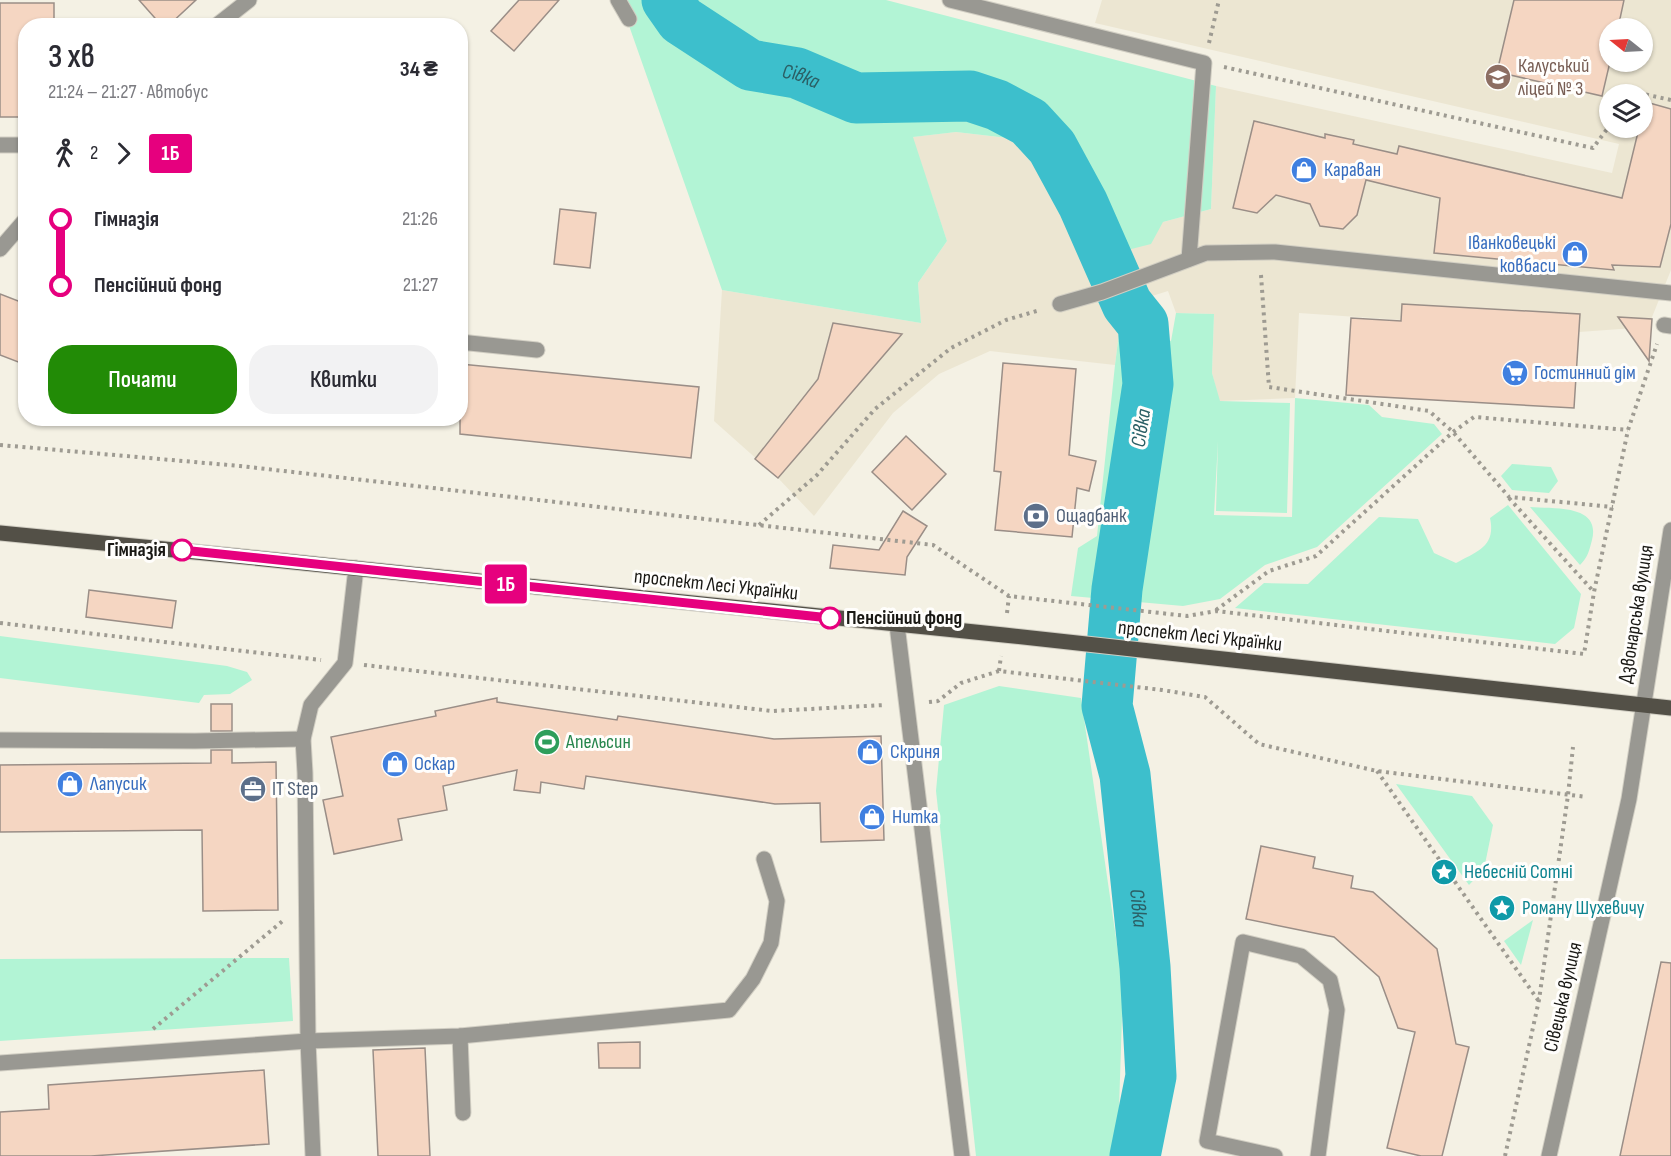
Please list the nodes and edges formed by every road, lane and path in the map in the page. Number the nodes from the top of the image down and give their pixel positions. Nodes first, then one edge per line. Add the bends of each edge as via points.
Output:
1 (249, 0) edge
2 (618, 0) edge
3 (950, 0) edge
4 (1218, 0) edge
5 (226, 18) edge
6 (629, 19) dead end
7 (1204, 63) junction
8 (1653, 96) edge
9 (1671, 100) edge
10 (1600, 138) edge
11 (0, 145) edge
12 (18, 145) edge
13 (18, 231) edge
14 (0, 249) edge
15 (1259, 253) junction
16 (1189, 259) junction
17 (1671, 293) edge
18 (1060, 304) joint
19 (1668, 325) edge
20 (468, 343) edge
21 (537, 350) dead end
22 (1628, 430) junction
23 (1453, 432) junction
24 (0, 445) edge
25 (1509, 497) junction
26 (1613, 507) junction
27 (759, 525) junction
28 (1671, 530) edge
29 (0, 533) edge
30 (356, 568) junction
31 (1594, 592) junction
32 (1216, 611) junction
33 (0, 624) edge
34 (897, 625) junction
35 (345, 663) junction
36 (906, 704) junction
37 (1643, 705) junction
38 (1671, 708) edge
39 (303, 739) junction
40 (0, 740) edge
41 (1573, 747) dead end
42 (1377, 771) junction
43 (1568, 795) junction
44 (1587, 797) dead end
45 (764, 860) dead end
46 (307, 901) junction
47 (1539, 1000) junction
48 (460, 1036) junction
49 (308, 1041) junction
50 (122, 1054) junction
51 (0, 1063) edge
52 (463, 1113) dead end
53 (312, 1156) edge
54 (962, 1156) edge
55 (1275, 1156) edge
56 (1318, 1156) edge
57 (1505, 1156) edge
58 (1549, 1156) edge

1 - 5 street
2 - 6 street
3 - 7 street
4 - 7 path
7 - 10 path via 1593,148
7 - 16 street
8 - 9 path
11 - 12 street
13 - 14 street
15 - 16 street via 1206,253
15 - 17 street
15 - 23 path via 1269,387 1429,411
16 - 18 street
18 - 27 path via 1006,320 951,348 875,409 817,475
19 - 22 path
20 - 21 street
22 - 23 path via 1474,417
22 - 26 path
23 - 25 path
23 - 32 path via 1317,556 1269,572
24 - 27 path via 240,466
25 - 26 path
25 - 31 path
26 - 31 path
27 - 32 path via 933,545 1009,596 1186,616
28 - 37 street, Дзвонарська вулиця
29 - 30 main road, проспект Лесі Українки
30 - 34 main road, проспект Лесі Українки
30 - 35 street
31 - 32 path via 1584,654
33 - 35 path
34 - 36 street
34 - 37 main road, проспект Лесі Українки
35 - 36 path via 772,711
35 - 39 street via 311,705
36 - 42 path via 938,701 961,683 999,671 1162,690 1205,697 1259,744
36 - 54 street
37 - 38 main road, проспект Лесі Українки
37 - 58 street, Сівецька вулиця via 1629,799
39 - 40 street
39 - 46 street
41 - 43 path
42 - 43 path
42 - 47 path
43 - 44 path
43 - 47 path
45 - 48 street via 777,901 771,943 753,979 729,1010
46 - 49 street
46 - 50 path
47 - 57 path
48 - 49 street
48 - 52 street
49 - 50 street
49 - 53 street
50 - 51 street
55 - 56 street via 1207,1141 1243,942 1301,956 1330,980 1337,1010

